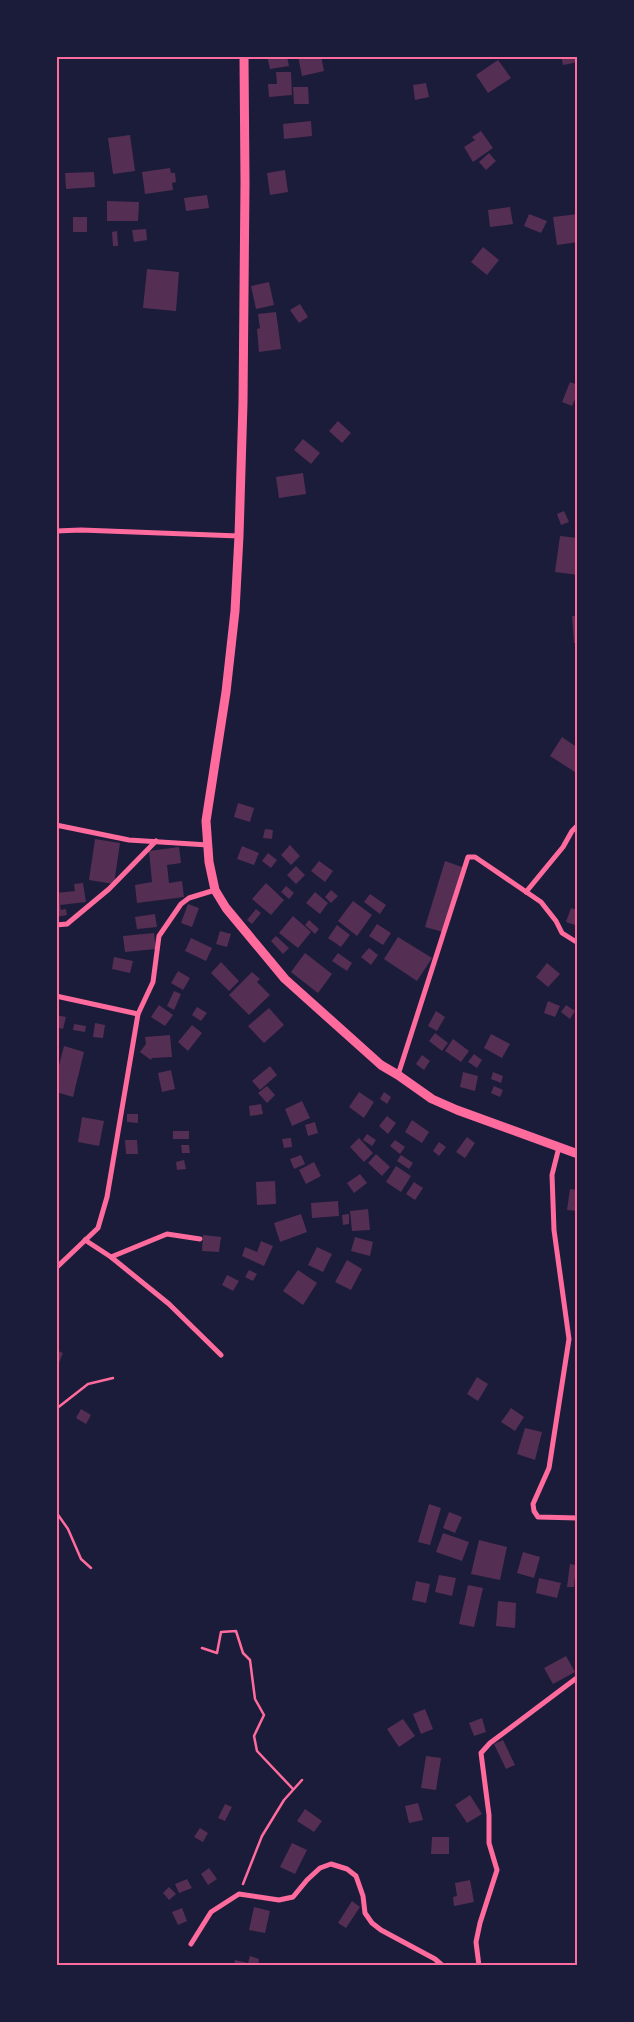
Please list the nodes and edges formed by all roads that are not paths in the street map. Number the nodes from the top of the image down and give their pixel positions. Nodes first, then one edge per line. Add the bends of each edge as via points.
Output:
1 (244, 56) edge
2 (56, 531) edge
3 (239, 536) junction
4 (56, 825) edge
5 (578, 825) edge
6 (156, 841) junction
7 (208, 845) junction
8 (215, 890) junction
9 (526, 892) junction
10 (56, 924) edge
11 (578, 943) edge
12 (56, 996) edge
13 (138, 1014) junction
14 (398, 1075) junction
15 (559, 1147) junction
16 (578, 1154) edge
17 (200, 1239) dead end
18 (85, 1240) junction
19 (112, 1257) junction
20 (56, 1268) edge
21 (222, 1355) dead end
22 (578, 1518) edge
23 (578, 1678) edge
24 (191, 1944) dead end
25 (444, 1966) edge
26 (479, 1966) edge

1 - 3 street
2 - 3 street
3 - 7 street via 226,692 206,821
4 - 6 street via 129,840
5 - 9 street
6 - 7 street
6 - 10 street via 109,890 67,924
7 - 8 street
8 - 13 street via 189,898 181,904 159,936 153,982
8 - 14 street via 285,979 381,1065
9 - 11 street via 547,908 562,933
9 - 14 street via 475,857 468,858
12 - 13 street
13 - 18 street via 107,1197 98,1228
14 - 15 street via 432,1099
15 - 16 street
15 - 22 street via 552,1175 554,1230 569,1339 549,1468 533,1504 538,1517
17 - 19 street via 167,1234
18 - 19 street
18 - 20 street
19 - 21 street via 169,1304
23 - 26 street via 481,1752 489,1843 498,1870 476,1942
24 - 25 street via 211,1912 239,1894 279,1900 292,1897 320,1868 331,1864 356,1876 372,1923

